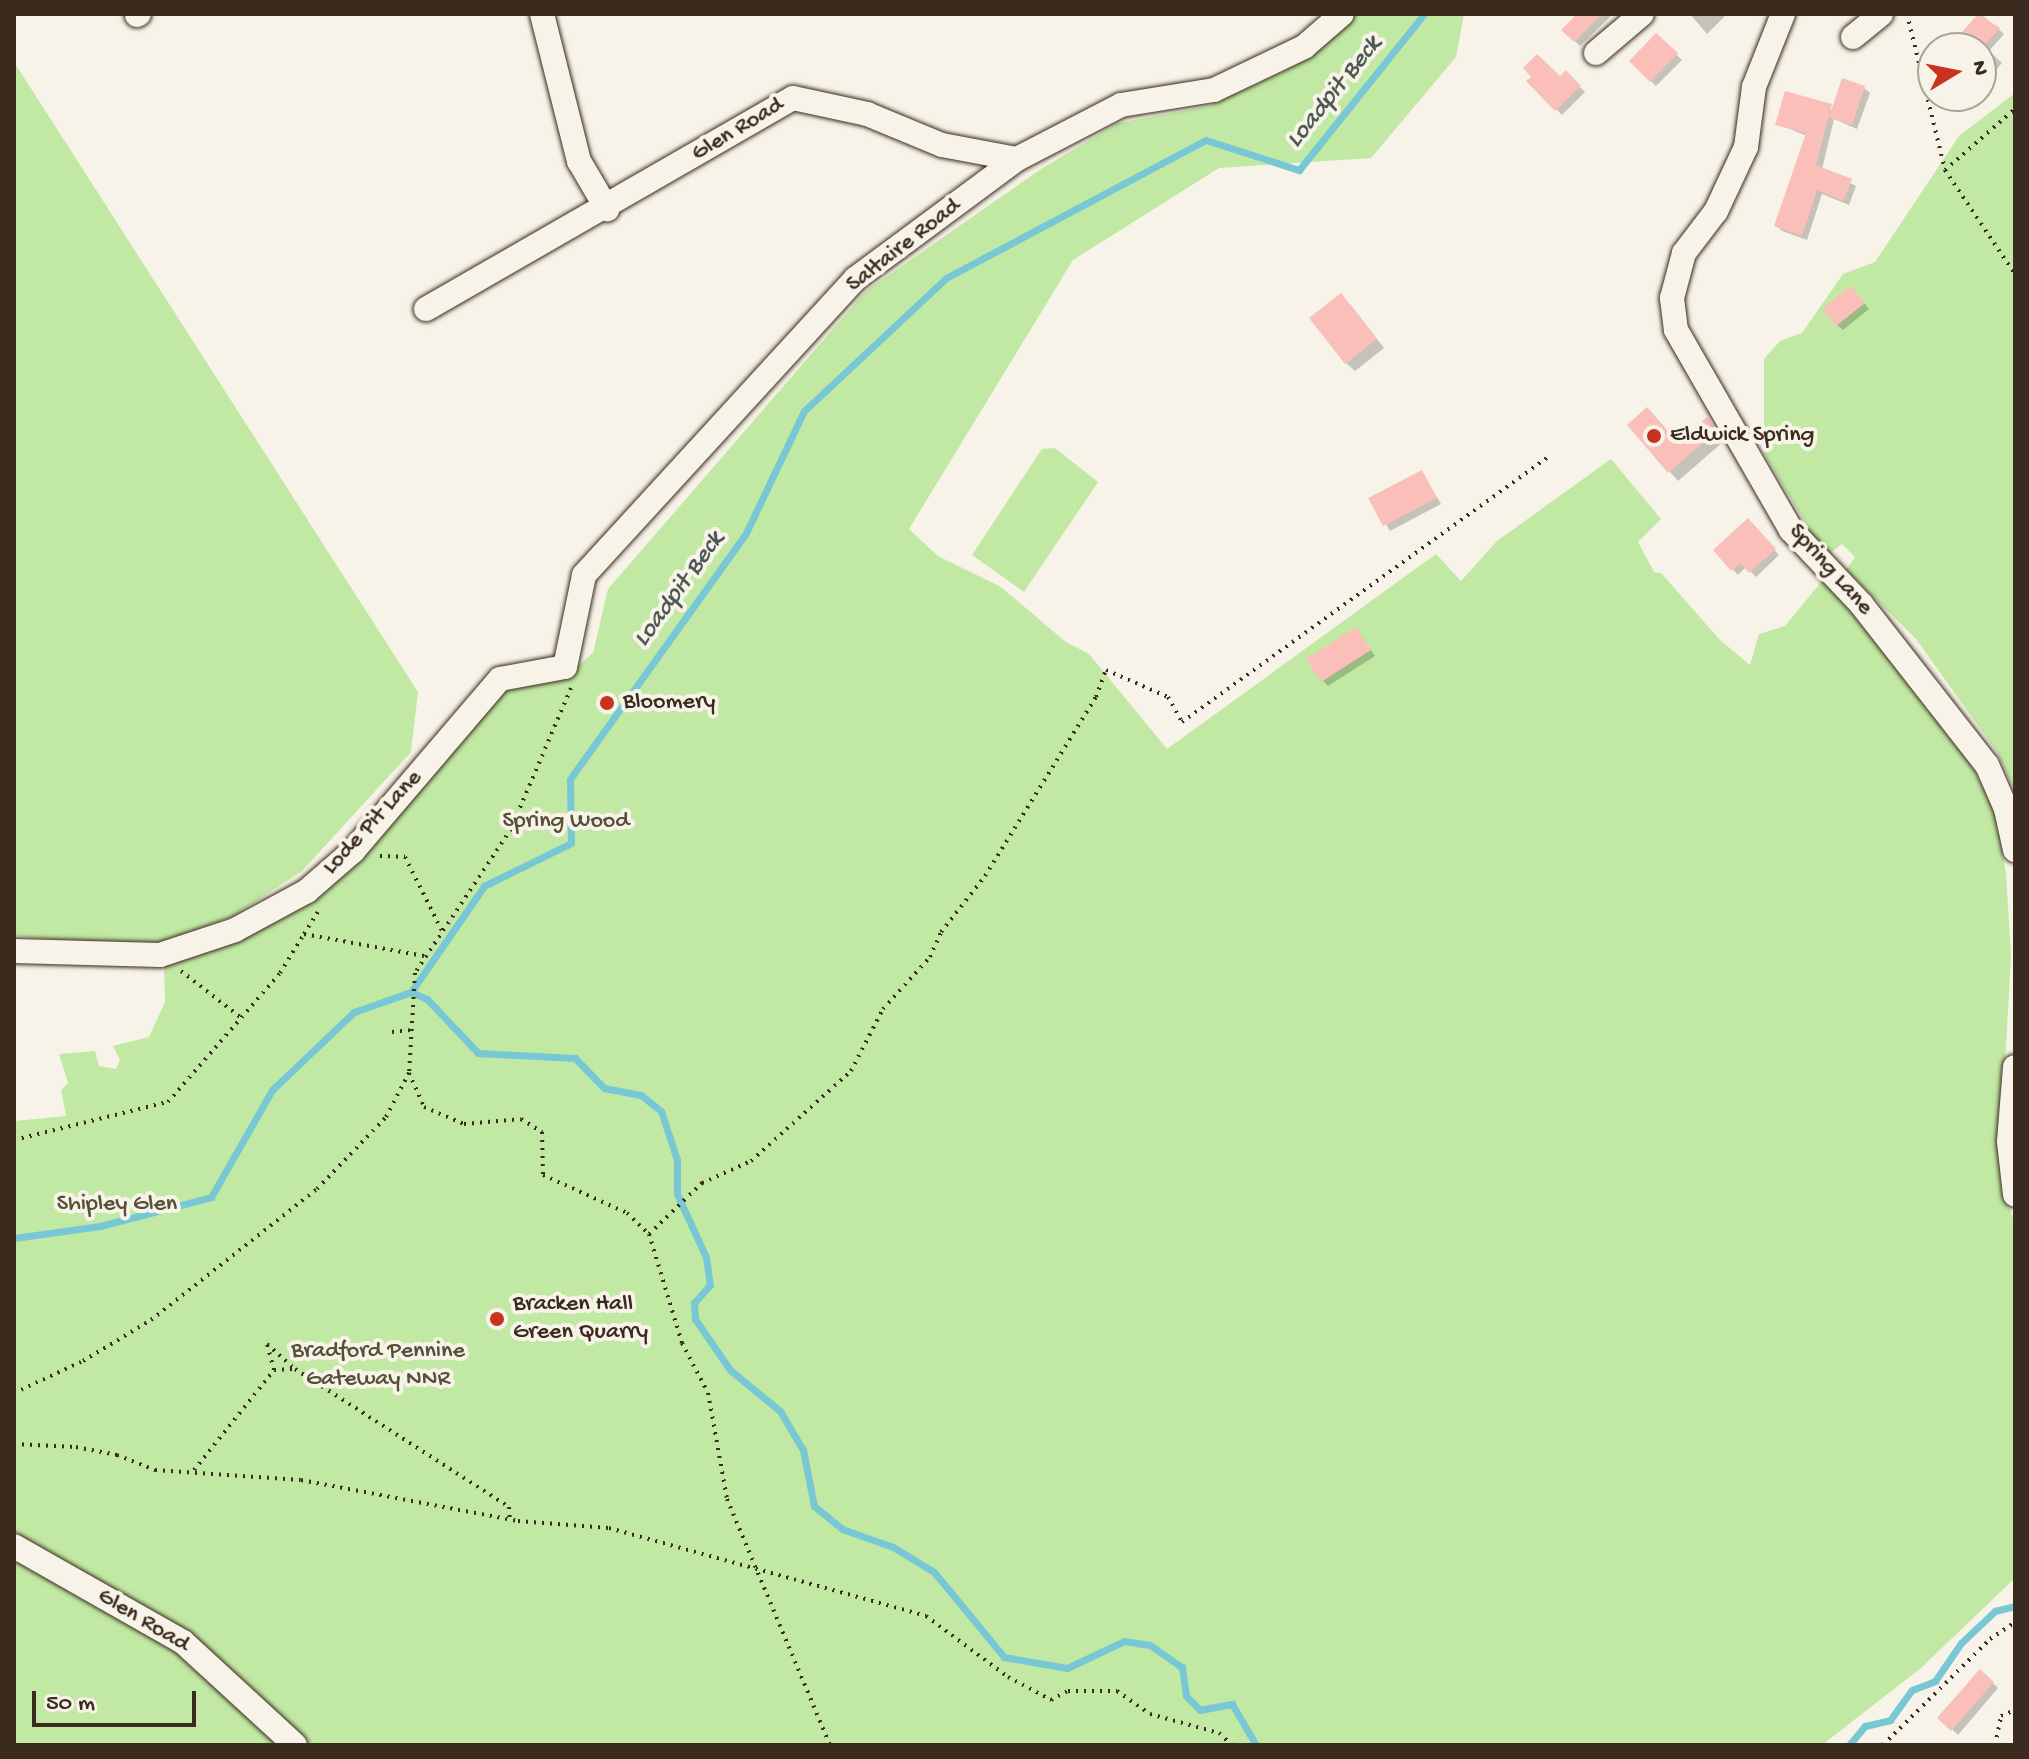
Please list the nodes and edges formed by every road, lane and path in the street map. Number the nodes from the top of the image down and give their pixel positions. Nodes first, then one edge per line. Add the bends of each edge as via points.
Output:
1 (542, 14) edge
2 (1342, 14) edge
3 (1642, 14) edge
4 (1783, 14) edge
5 (1881, 14) edge
6 (1907, 14) edge
7 (1853, 37) dead end
8 (1596, 53) dead end
9 (2015, 109) edge
10 (1017, 159) junction
11 (1945, 170) junction
12 (607, 209) junction
13 (2015, 274) edge
14 (426, 309) dead end
15 (1551, 455) dead end
16 (565, 667) junction
17 (369, 832) junction
18 (2015, 850) edge
19 (442, 932) junction
20 (14, 951) edge
21 (160, 955) junction
22 (424, 956) junction
23 (240, 1017) junction
24 (410, 1030) junction
25 (392, 1032) dead end
26 (2015, 1067) edge
27 (409, 1073) junction
28 (14, 1140) edge
29 (2012, 1143) edge
30 (2015, 1195) edge
31 (649, 1234) junction
32 (295, 1369) junction
33 (274, 1370) junction
34 (14, 1393) edge
35 (14, 1444) edge
36 (193, 1472) junction
37 (510, 1520) junction
38 (14, 1546) edge
39 (756, 1570) junction
40 (2015, 1622) edge
41 (2015, 1710) edge
42 (295, 1745) edge
43 (830, 1745) edge
44 (1232, 1745) edge
45 (1883, 1745) edge
46 (1995, 1745) edge

1 - 12 street via 579,161
2 - 10 street, Saltaire Road via 1304,47 1214,90 1121,105
3 - 8 street
4 - 18 street, Spring Lane via 1754,87 1746,147 1716,211 1684,253 1672,298 1676,330 1791,530 1861,604 1987,765 2006,809
5 - 7 street
6 - 11 path
9 - 11 path
10 - 12 street, Glen Road via 942,145 867,114 793,98
10 - 16 street, Saltaire Road via 855,279 584,575
11 - 13 path
12 - 14 street, Glen Road
15 - 31 path via 1182,722 1168,697 1106,670 1096,697 985,876 941,932 930,957 883,1009 851,1071 751,1161 702,1183
16 - 17 street, Lode Pit Lane via 500,679
16 - 19 path via 572,692 511,829
17 - 19 path via 374,856 405,857
17 - 21 street, Lode Pit Lane via 307,891 235,930
19 - 22 path
20 - 21 street, Lode Pit Lane
21 - 23 path
22 - 23 path via 304,934 280,973
22 - 24 path via 415,973
23 - 28 path via 168,1102
24 - 25 path
24 - 27 path
26 - 29 street
27 - 31 path via 424,1107 464,1124 521,1119 542,1132 543,1175 627,1213
27 - 34 path via 386,1117 317,1189 151,1320
29 - 30 street
31 - 39 path via 682,1343 708,1393 727,1499
32 - 33 path
32 - 33 path via 267,1344
32 - 37 path via 509,1507
33 - 36 path
35 - 36 path via 76,1447 155,1470
36 - 37 path via 301,1480
37 - 39 path via 609,1528
38 - 42 street, Glen Road via 183,1642
39 - 43 path
39 - 44 path via 926,1616 1008,1677 1046,1698 1068,1691 1117,1691 1150,1714 1219,1733
40 - 45 path via 1990,1639
41 - 46 path via 2001,1716

